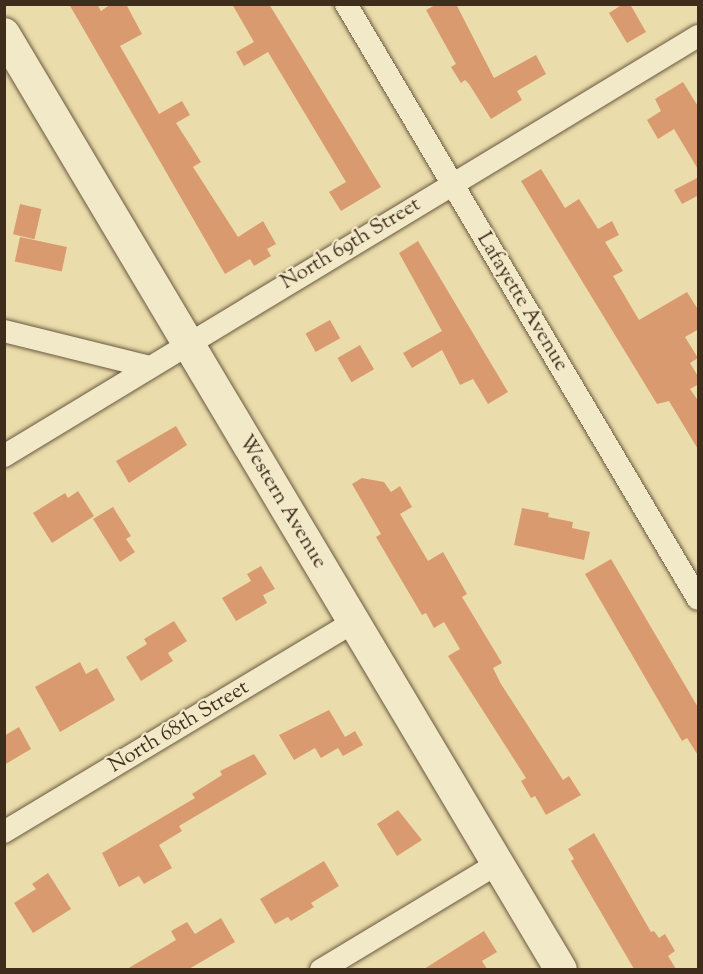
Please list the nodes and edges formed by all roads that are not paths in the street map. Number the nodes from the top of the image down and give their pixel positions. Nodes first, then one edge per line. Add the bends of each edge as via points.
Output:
1 (346, 4) edge
2 (4, 34) edge
3 (699, 36) edge
4 (452, 184) junction
5 (4, 331) edge
6 (187, 343) junction
7 (149, 368) junction
8 (4, 456) edge
9 (699, 599) edge
10 (354, 622) junction
11 (4, 832) edge
12 (497, 864) junction
13 (321, 969) edge
14 (561, 969) edge

1 - 4 street, Lafayette Avenue
2 - 6 street, Western Avenue
3 - 4 street, North 69th Street
4 - 6 street, North 69th Street
4 - 9 street, Lafayette Avenue
5 - 7 street
6 - 7 street, North 69th Street
6 - 10 street, Western Avenue
7 - 8 street, North 69th Street
10 - 11 street, North 68th Street
10 - 12 street, Western Avenue
12 - 13 street
12 - 14 street, Western Avenue

